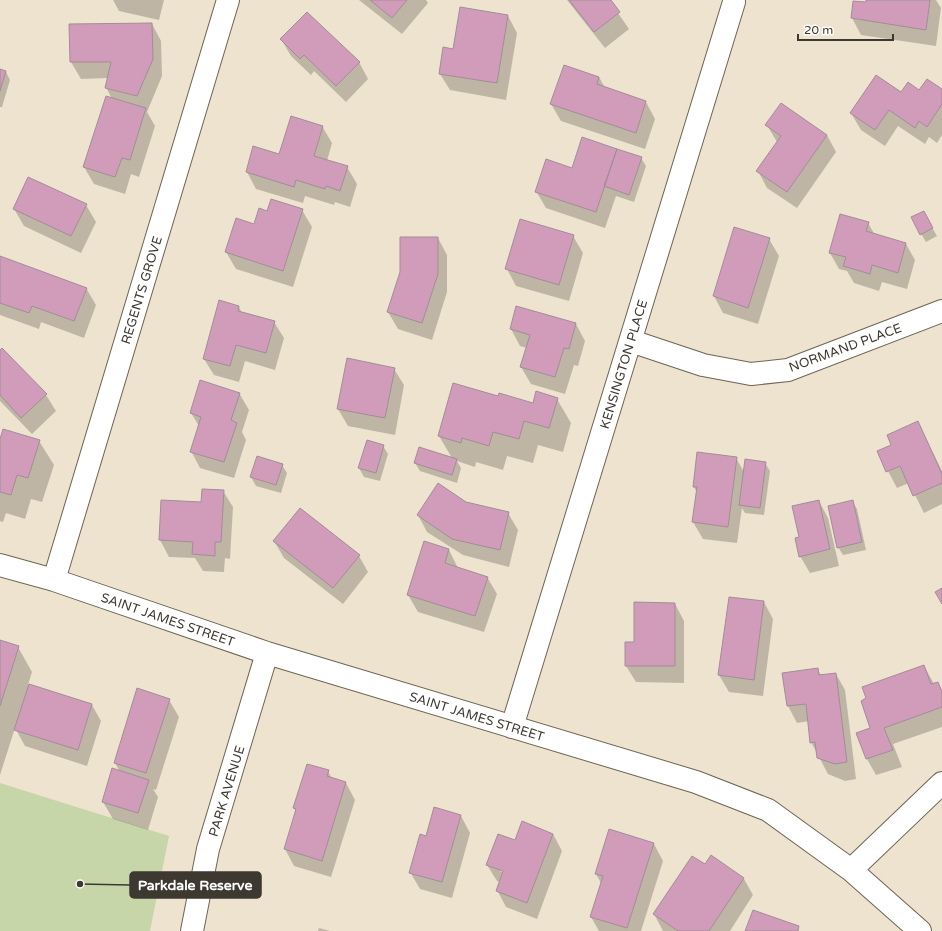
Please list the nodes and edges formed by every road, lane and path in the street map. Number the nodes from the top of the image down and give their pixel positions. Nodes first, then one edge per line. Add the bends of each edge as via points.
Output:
1 (228, 0) edge
2 (734, 2) dead end
3 (942, 311) edge
4 (631, 341) junction
5 (0, 565) edge
6 (54, 580) junction
7 (267, 653) junction
8 (512, 727) junction
9 (942, 782) edge
10 (851, 870) junction
11 (192, 931) edge
12 (920, 931) edge

1 - 6 street, REGENTS GROVE
2 - 4 street, KENSINGTON PLACE
3 - 4 street, NORMAND PLACE via 788,370 751,374 703,365
4 - 8 street, KENSINGTON PLACE
5 - 6 street, SAINT JAMES STREET
6 - 7 street, SAINT JAMES STREET
7 - 8 street, SAINT JAMES STREET
7 - 11 street, PARK AVENUE via 208,849
8 - 10 street, SAINT JAMES STREET via 696,782 768,810
9 - 10 street
10 - 12 street, SAINT JAMES STREET

